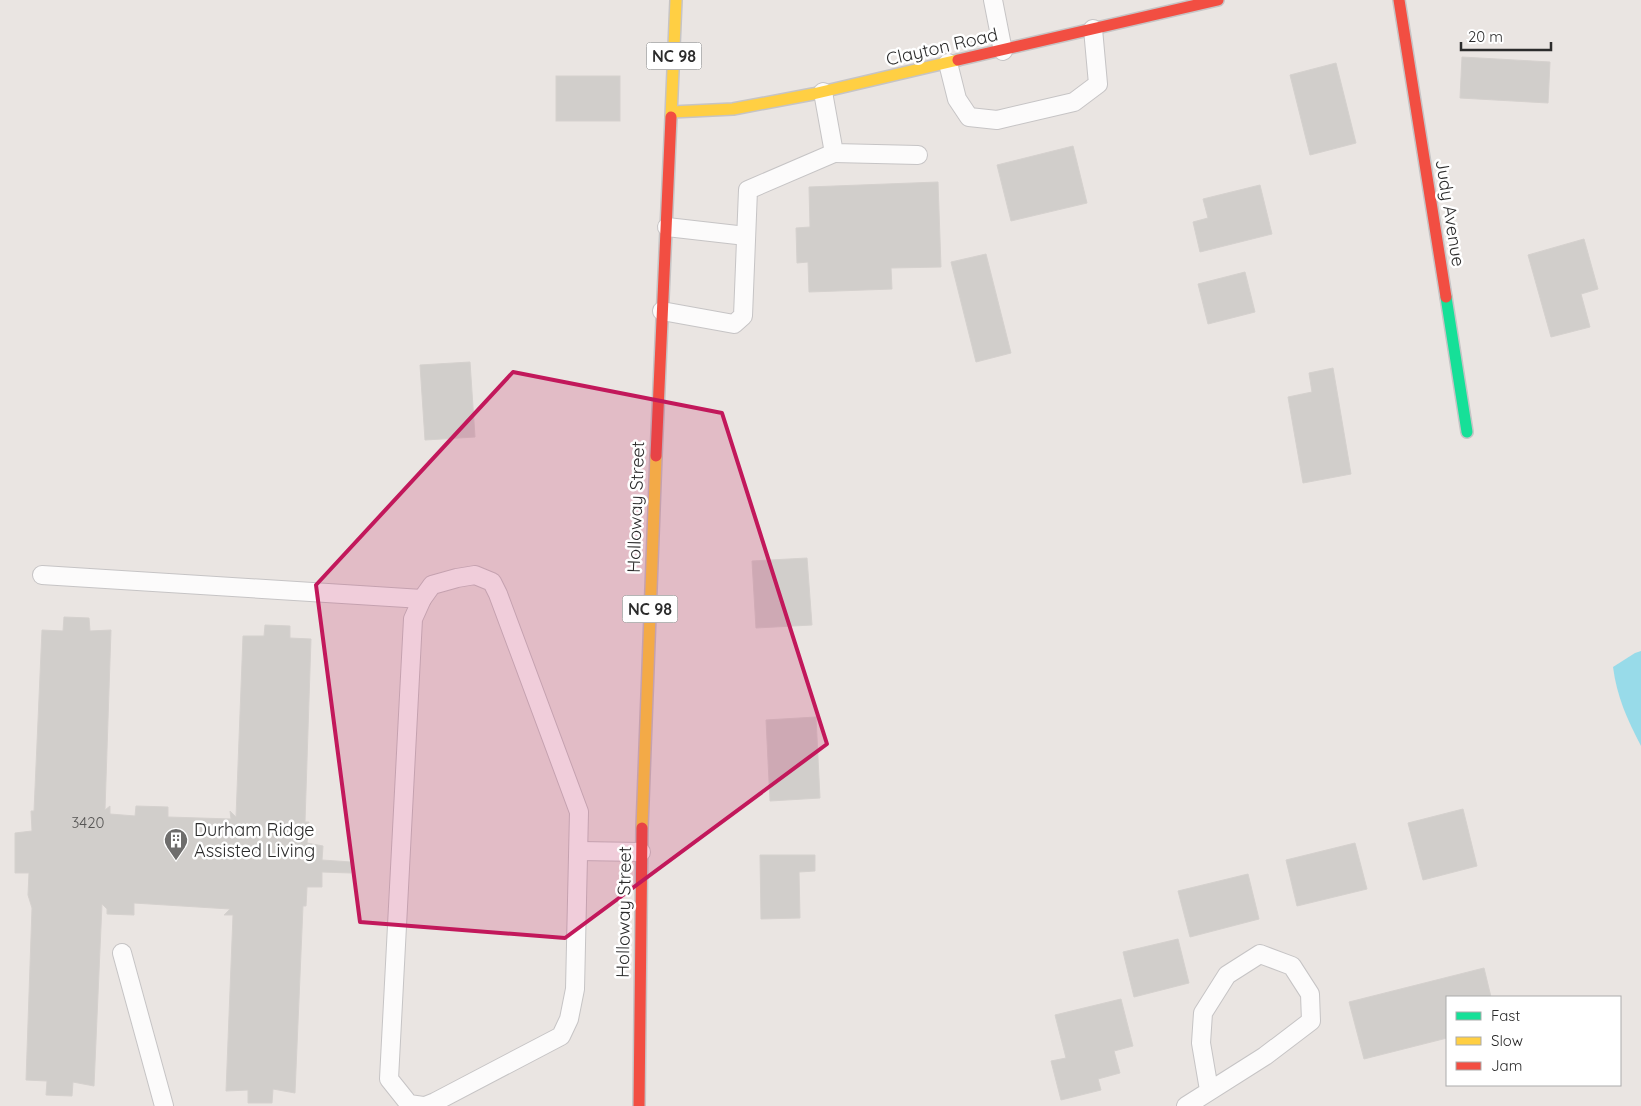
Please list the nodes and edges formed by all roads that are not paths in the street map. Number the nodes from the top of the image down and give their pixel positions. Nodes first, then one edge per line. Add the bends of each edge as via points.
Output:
1 (676, 0) edge
2 (993, 0) edge
3 (1399, 0) edge
4 (1207, 1) edge
5 (1093, 29) junction
6 (1003, 51) junction
7 (948, 63) junction
8 (823, 92) junction
9 (672, 112) junction
10 (834, 153) junction
11 (918, 155) dead end
12 (667, 227) junction
13 (746, 236) junction
14 (662, 311) junction
15 (1467, 432) dead end
16 (42, 575) dead end
17 (422, 599) junction
18 (578, 852) junction
19 (642, 852) junction
20 (122, 953) dead end
21 (1209, 1090) junction
22 (164, 1106) edge
23 (416, 1106) edge
24 (639, 1106) edge
25 (1186, 1106) edge

1 - 9 main road, Holloway Street / NC 98
2 - 6 lane
3 - 15 main road, Judy Avenue
4 - 5 main road, Clayton Road
5 - 6 main road, Clayton Road
5 - 7 lane via 1098,84 1074,102 997,120 969,117 957,99
6 - 7 main road, Clayton Road
7 - 8 main road, Clayton Road
8 - 9 main road, Clayton Road via 733,109
8 - 10 lane
9 - 12 main road, Holloway Street / NC 98
10 - 11 lane
10 - 13 lane via 748,190
12 - 13 lane
12 - 14 main road, Holloway Street / NC 98
13 - 14 lane via 743,316 734,324
14 - 19 main road, Holloway Street / NC 98
16 - 17 lane
17 - 18 lane via 432,585 457,578 475,575 492,582 579,812
17 - 23 lane via 414,619 389,1079
18 - 19 lane
18 - 23 lane via 575,989 569,1019 561,1036 435,1102
19 - 24 main road, Holloway Street / NC 98
20 - 22 lane
21 - 21 lane via 1265,1056 1311,1021 1310,994 1292,966 1260,954 1227,975 1203,1013 1201,1043
21 - 25 lane

